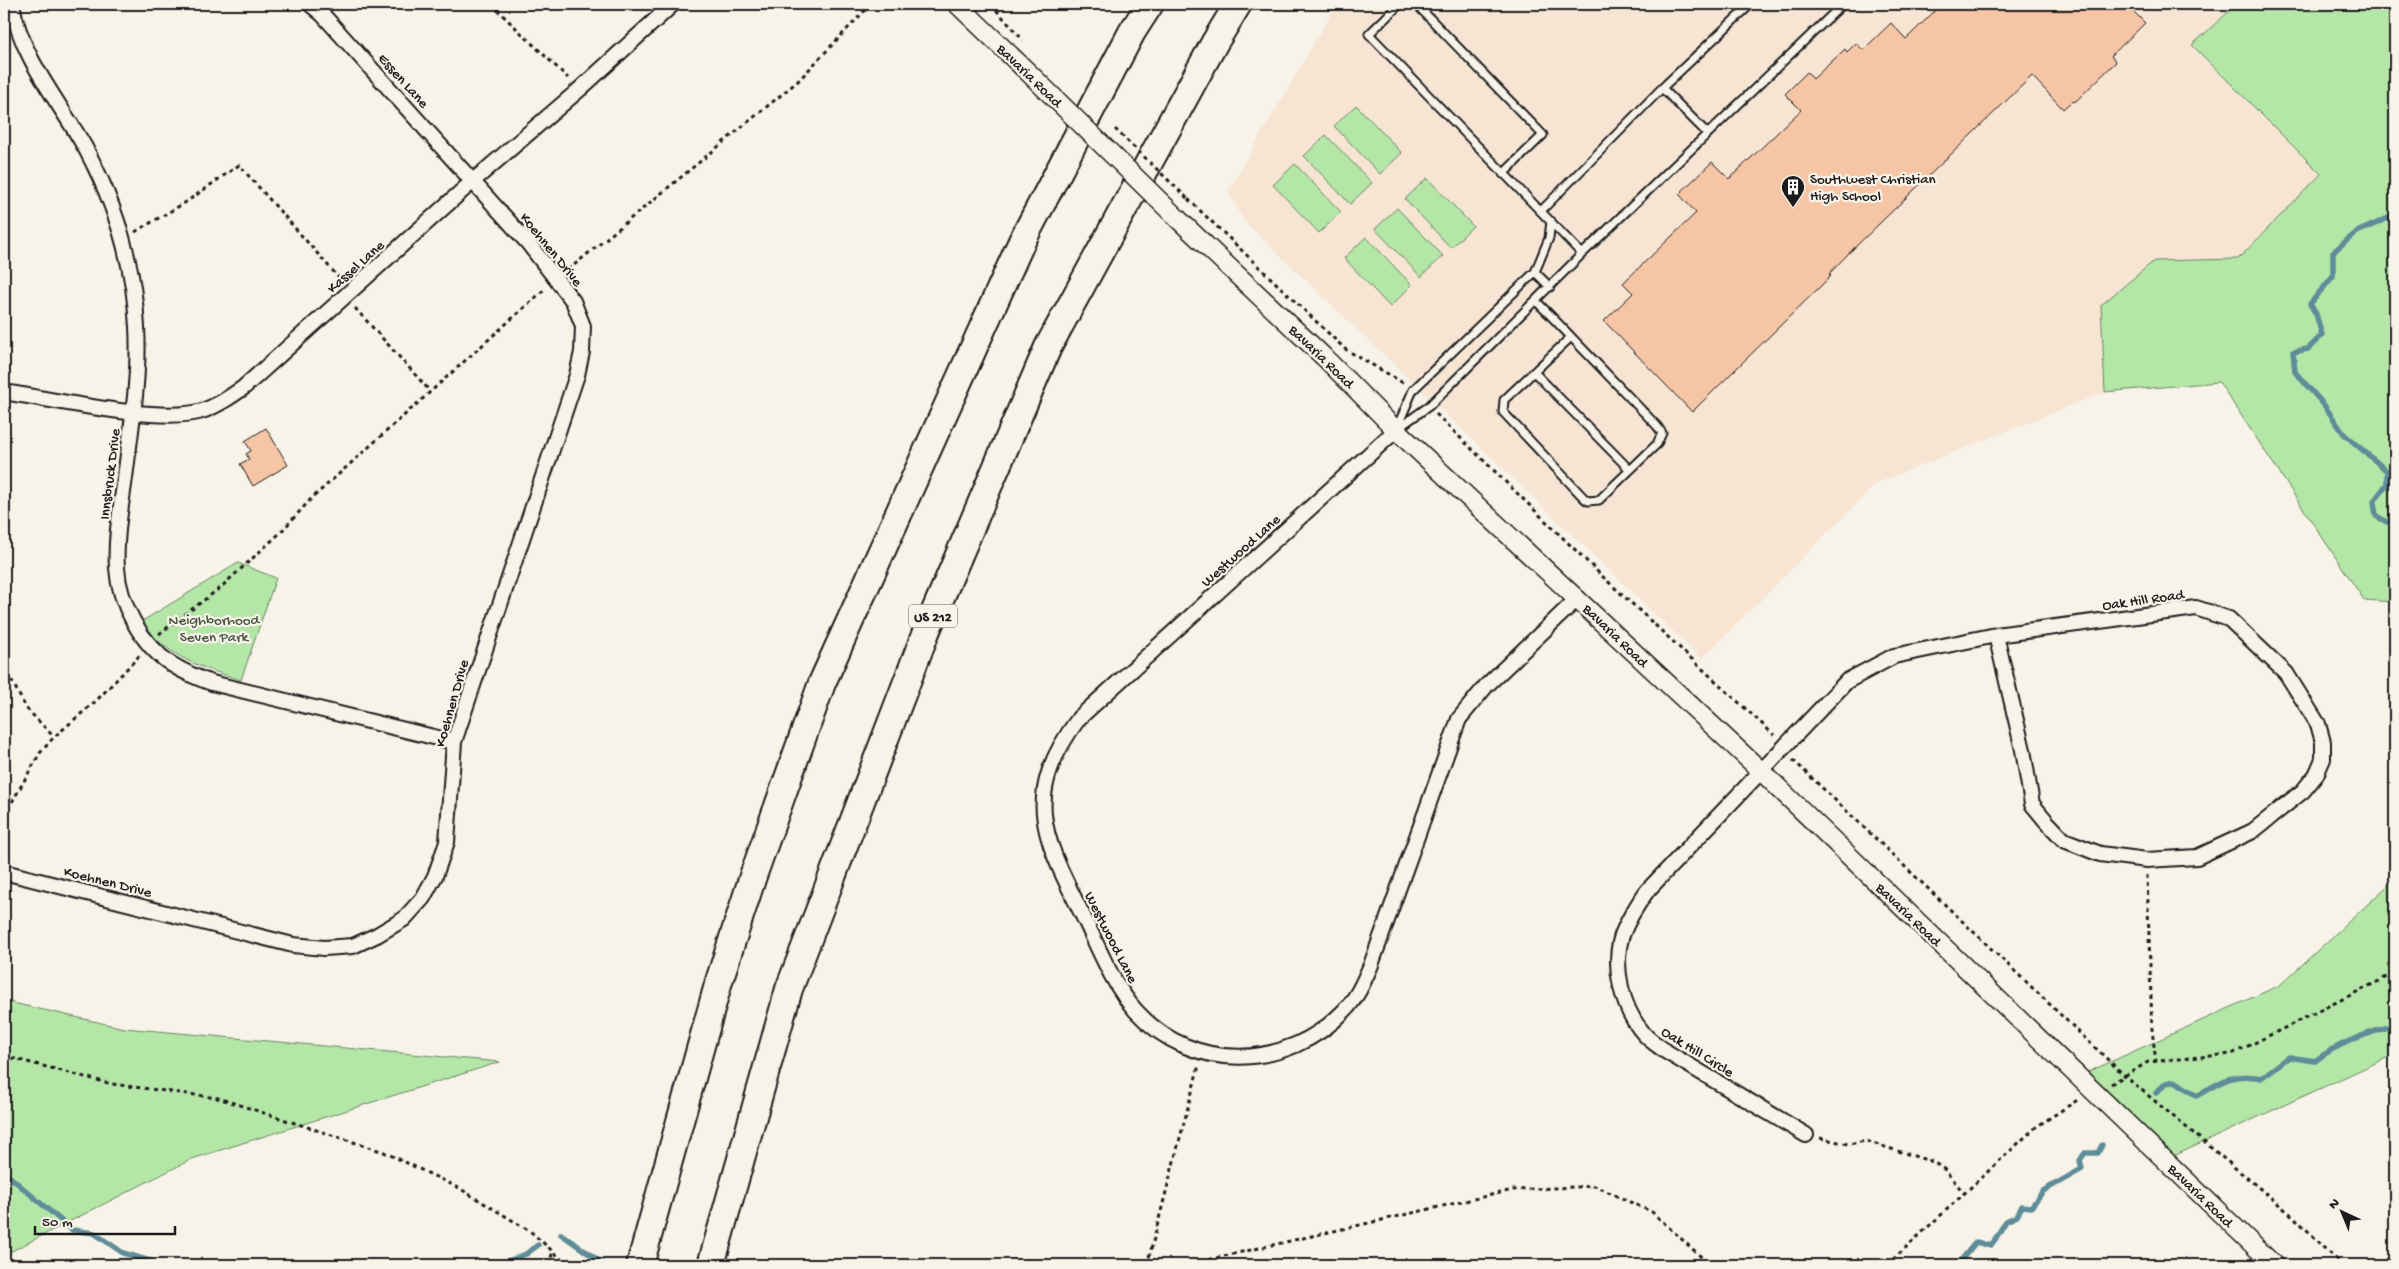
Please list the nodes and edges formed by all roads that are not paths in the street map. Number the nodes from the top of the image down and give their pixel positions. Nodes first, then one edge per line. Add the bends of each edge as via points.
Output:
1 (12, 4) edge
2 (310, 4) edge
3 (673, 4) edge
4 (957, 4) edge
5 (1150, 4) edge
6 (1238, 4) edge
7 (1400, 4) edge
8 (1416, 4) edge
9 (1751, 4) edge
10 (1843, 4) edge
11 (1662, 88) junction
12 (1708, 133) junction
13 (1503, 174) junction
14 (473, 181) junction
15 (1541, 211) junction
16 (1551, 221) junction
17 (1582, 254) junction
18 (1535, 272) junction
19 (1550, 287) junction
20 (1536, 301) junction
21 (1571, 337) junction
22 (1534, 372) junction
23 (4, 392) edge
24 (133, 412) junction
25 (1396, 430) junction
26 (1630, 470) junction
27 (1578, 598) junction
28 (1996, 635) junction
29 (454, 742) junction
30 (1761, 771) junction
31 (4, 872) edge
32 (1806, 1135) road end
33 (711, 1264) edge
34 (640, 1265) edge
35 (2274, 1265) edge

1 - 24 street, Innsbruck Drive via 26,50 86,150 109,197 124,239 137,327
2 - 14 street, Essen Lane via 330,22
3 - 14 street, Kassel Lane
4 - 25 street, Bavaria Road, bridge
5 - 34 highway via 1132,32 1022,241 822,683 719,981
6 - 33 highway, US 212 via 1214,42 1048,347 926,632 789,989
7 - 13 lane via 1369,34
8 - 13 lane via 1542,135
9 - 11 lane
10 - 12 lane
11 - 12 lane
11 - 15 lane
12 - 17 lane
13 - 15 lane
14 - 24 street, Kassel Lane via 243,388 224,401 201,411 175,414
14 - 29 street, Koehnen Drive via 557,279 573,302 583,326 578,375
15 - 16 lane
16 - 17 lane
16 - 18 lane via 1549,238
17 - 19 lane
18 - 19 lane
18 - 25 lane via 1413,390
19 - 20 lane
20 - 21 lane
20 - 25 lane via 1429,406
21 - 22 lane
21 - 26 lane via 1662,433 1657,444
22 - 26 lane
22 - 26 lane via 1504,400 1502,412 1584,498 1599,500
23 - 24 street, Kassel Lane
24 - 29 street, Innsbruck Drive via 116,569 122,597 135,624 150,644 169,663 212,683
25 - 27 street, Bavaria Road
25 - 27 street, Westwood Lane via 1079,718 1063,739 1051,765 1044,789 1044,818 1051,851 1118,988 1137,1012 1161,1033 1203,1052 1229,1057 1253,1058 1279,1052 1305,1042 1328,1026 1346,1009 1371,965 1458,719 1486,686
27 - 30 street, Bavaria Road
28 - 28 street, Oak Hill Road via 2196,608 2229,619 2286,673 2318,724 2323,759 2316,775 2303,791 2253,831 2196,857 2147,860 2100,854 2064,840 2032,804
28 - 30 street, Oak Hill Road via 1894,656 1870,668 1847,682
29 - 31 street, Koehnen Drive via 447,842 436,876 423,898 404,919 353,946 293,945
30 - 32 street, Oak Hill Circle via 1647,891 1622,936 1618,965 1622,991 1631,1016 1645,1035 1665,1051
30 - 35 street, Bavaria Road

